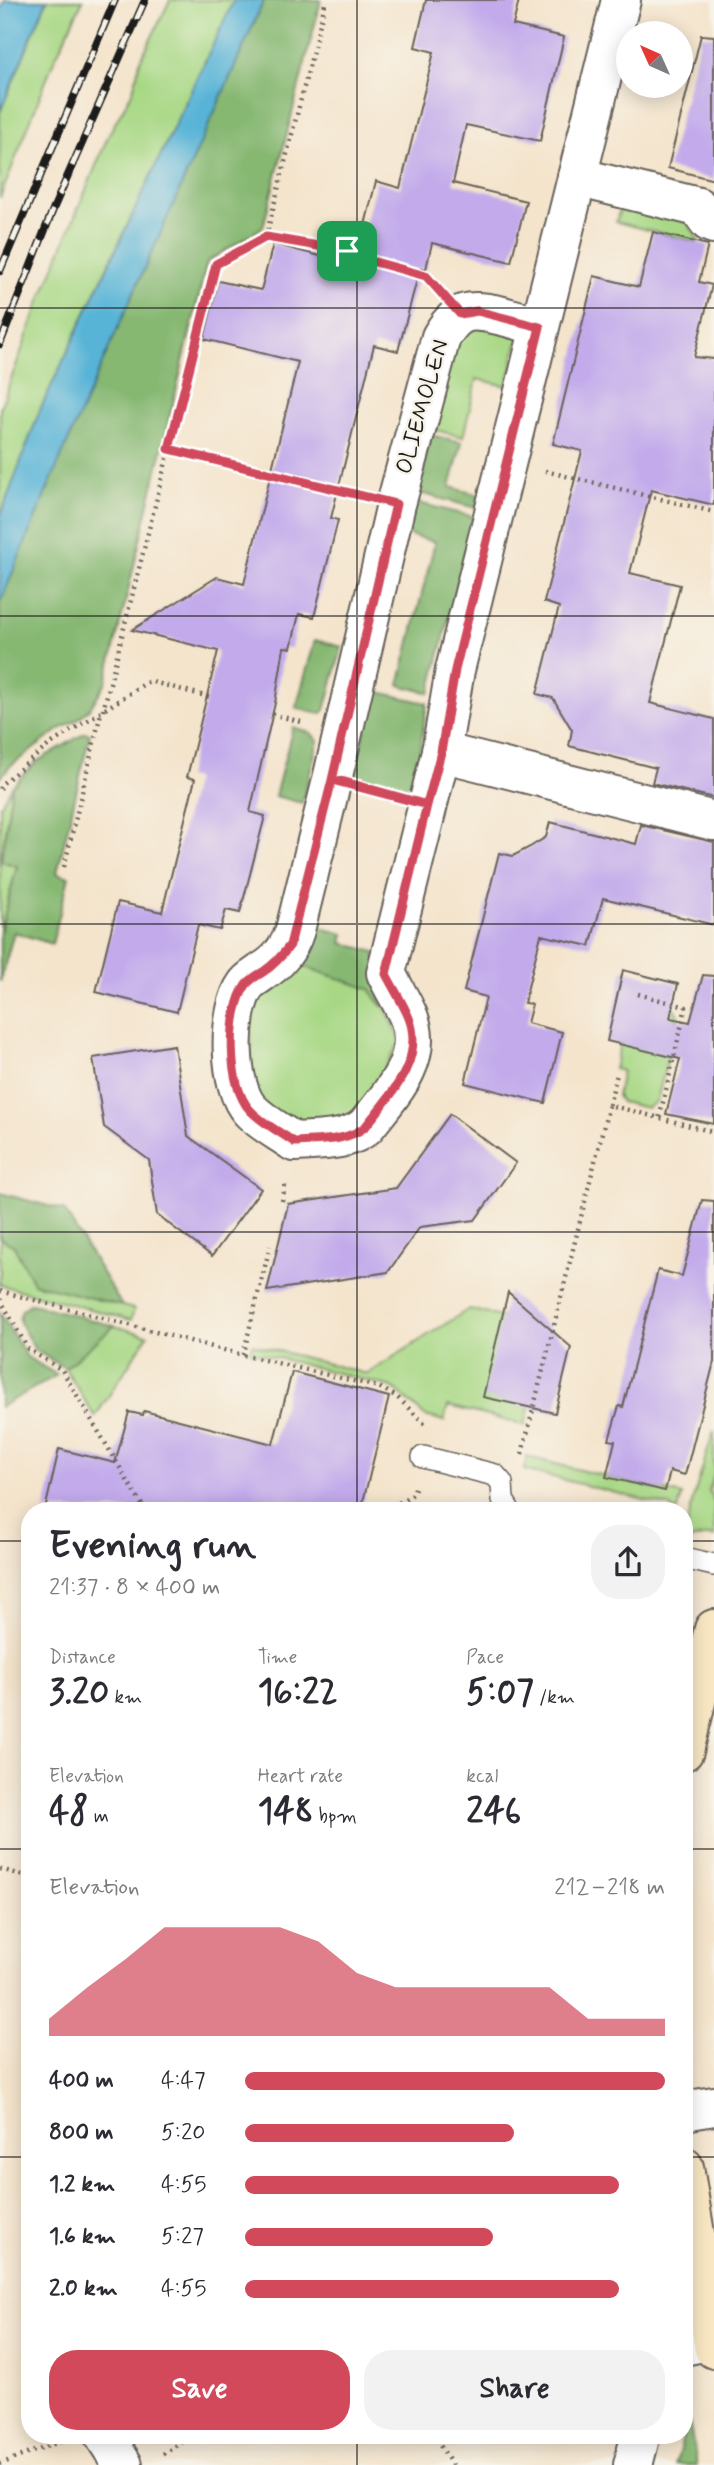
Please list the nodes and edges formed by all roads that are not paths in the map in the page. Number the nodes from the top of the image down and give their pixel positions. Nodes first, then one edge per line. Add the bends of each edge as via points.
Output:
1 (621, 0) edge
2 (577, 177) junction
3 (714, 224) edge
4 (540, 327) junction
5 (441, 752) junction
6 (714, 821) edge
7 (423, 1457) road end
8 (504, 1502) edge
9 (693, 1560) edge
10 (714, 1565) edge
11 (714, 1629) edge
12 (693, 1714) edge
13 (714, 2106) edge
14 (693, 2110) edge
15 (693, 2247) edge
16 (704, 2345) edge
17 (116, 2444) edge
18 (638, 2444) edge
19 (139, 2462) edge
20 (633, 2465) edge

1 - 2 street, OLIEMOLEN
2 - 3 street via 698,207
2 - 4 street, OLIEMOLEN
4 - 5 street, OLIEMOLEN via 455,670
4 - 5 street, OLIEMOLEN via 477,311 460,314 441,337 290,945 252,978 238,1001 232,1042 236,1081 248,1108 294,1142 359,1133 406,1073 413,1048 410,1019 386,974
5 - 6 street
7 - 8 lane via 495,1475 502,1483
9 - 10 lane
11 - 12 street
13 - 14 street
15 - 16 street
17 - 19 street
18 - 20 street

